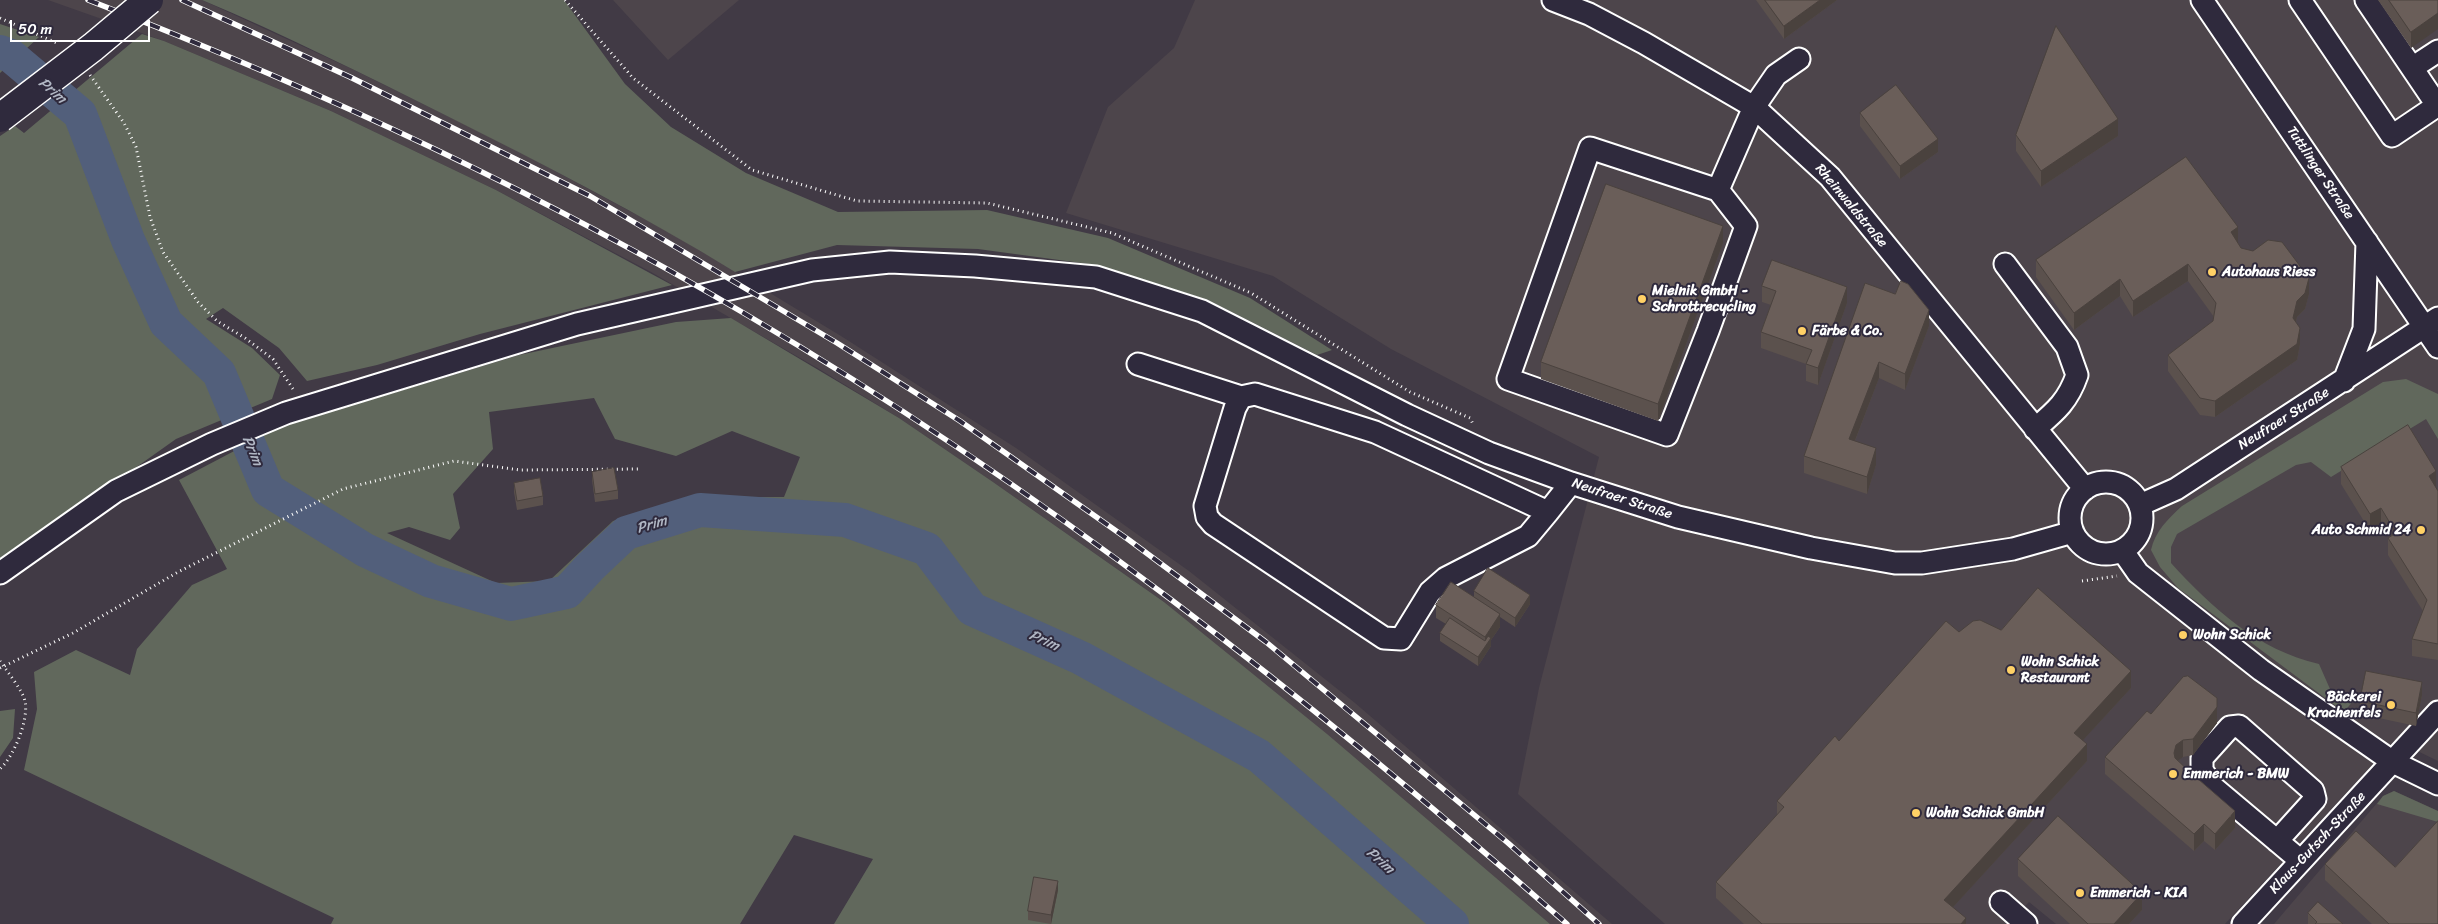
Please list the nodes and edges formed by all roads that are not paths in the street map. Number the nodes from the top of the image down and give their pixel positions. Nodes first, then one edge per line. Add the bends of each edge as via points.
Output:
1 (149, 0) edge
2 (1553, 0) edge
3 (2202, 0) edge
4 (2300, 0) edge
5 (2366, 0) edge
6 (1594, 7) edge
7 (2438, 51) edge
8 (1799, 59) dead end
9 (2412, 68) junction
10 (2438, 105) edge
11 (1754, 106) junction
12 (0, 118) edge
13 (1718, 190) junction
14 (2367, 242) junction
15 (2005, 264) dead end
16 (2431, 322) edge
17 (2438, 347) edge
18 (1138, 364) dead end
19 (2344, 381) junction
20 (1241, 397) junction
21 (2035, 428) junction
22 (1570, 483) junction
23 (2085, 489) junction
24 (2140, 505) junction
25 (1548, 512) junction
26 (2073, 532) junction
27 (2122, 550) junction
28 (0, 573) edge
29 (2438, 712) edge
30 (2393, 762) junction
31 (2438, 784) edge
32 (2277, 841) junction
33 (2301, 861) junction
34 (2001, 902) dead end
35 (2026, 924) edge
36 (2243, 924) edge

1 - 12 main road, bridge
2 - 6 street, Rheinwaldstraße
3 - 14 street, Tuttlinger Straße
4 - 10 street via 2392,136
5 - 9 street
6 - 11 street, Rheinwaldstraße via 1644,43
7 - 9 street
8 - 11 street via 1776,75
9 - 10 street
11 - 13 street
11 - 21 street, Rheinwaldstraße via 1830,177
13 - 13 street via 1746,226 1667,435 1508,378 1590,148
14 - 16 street, Tuttlinger Straße
14 - 19 street via 2364,329
15 - 21 street via 2067,347 2077,375 2061,407
16 - 17 street, Tuttlinger Straße
16 - 19 street, Neufraer Straße
18 - 20 street
19 - 24 street, Neufraer Straße via 2176,489
20 - 25 street via 1255,394 1375,432
20 - 25 street via 1205,506 1207,517 1384,638 1401,639 1430,592 1446,578 1528,536
21 - 23 street, Rheinwaldstraße
22 - 25 street
22 - 26 street, Neufraer Straße via 1678,517 1811,548 1895,563 2013,549
22 - 28 street, Neufraer Straße via 1489,453 1407,415 1202,310 1096,277 975,266 880,263 812,270 577,324 295,410 212,444 116,491
23 - 24 street via 2096,483 2114,483 2131,492
23 - 26 street via 2072,507
24 - 27 street via 2141,528 2134,540
26 - 27 street via 2080,543 2093,551 2108,554
27 - 30 street via 2138,573 2260,670
29 - 30 street, Klaus-Gutsch-Straße
30 - 31 street
30 - 33 street, Klaus-Gutsch-Straße
32 - 32 street via 2315,799 2313,791 2240,726 2230,727 2202,758 2202,770 2213,787
32 - 33 street
33 - 36 street, Klaus-Gutsch-Straße
34 - 35 street

